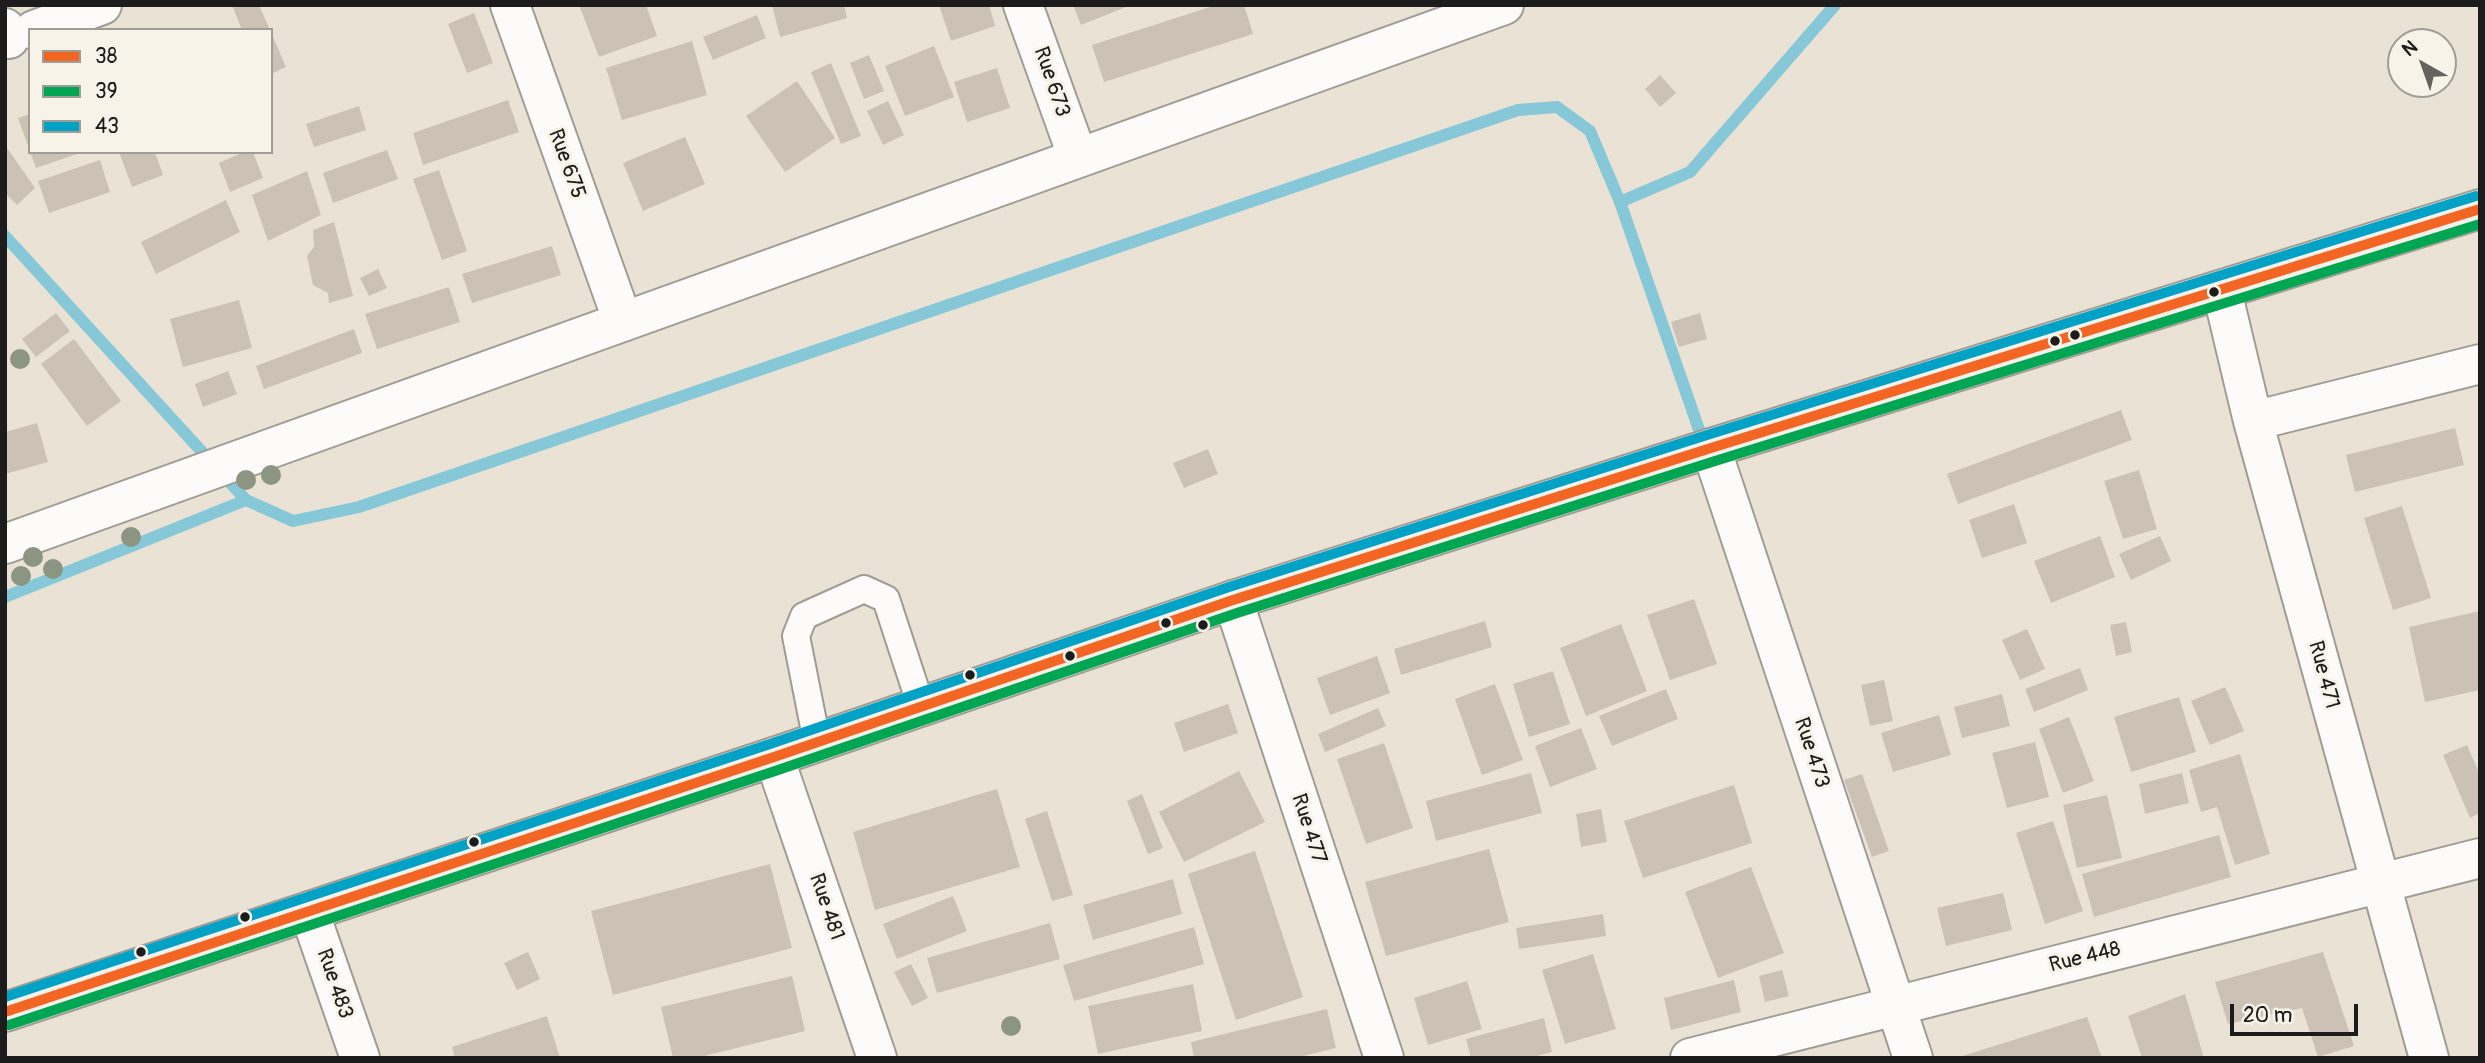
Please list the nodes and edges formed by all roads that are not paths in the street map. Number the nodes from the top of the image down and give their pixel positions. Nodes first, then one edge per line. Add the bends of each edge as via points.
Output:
1 (102, 5) edge
2 (510, 5) edge
3 (1023, 5) edge
4 (1504, 5) edge
5 (35, 28) edge
6 (1078, 159) junction
7 (2480, 209) edge
8 (2222, 290) junction
9 (623, 322) junction
10 (2480, 364) edge
11 (2253, 421) junction
12 (1711, 448) junction
13 (5, 544) edge
14 (1233, 600) junction
15 (921, 706) junction
16 (817, 742) junction
17 (774, 757) junction
18 (2480, 858) edge
19 (2381, 883) junction
20 (309, 911) junction
21 (1895, 1006) junction
22 (5, 1012) edge
23 (360, 1058) edge
24 (877, 1058) edge
25 (1384, 1058) edge
26 (1690, 1058) edge
27 (1913, 1058) edge
28 (2429, 1058) edge

1 - 5 street
2 - 9 street, Rue 675
3 - 6 street, Rue 673
4 - 6 street
6 - 9 street
7 - 8 main road
8 - 11 street, Rue 471
8 - 12 main road
9 - 13 street
10 - 11 street
11 - 19 street, Rue 471
12 - 14 main road
12 - 21 street, Rue 473
14 - 15 main road
14 - 25 street, Rue 477
15 - 16 main road
15 - 16 lane via 886,599 864,589 804,616 796,636
16 - 17 main road
17 - 20 main road
17 - 24 street, Rue 481
18 - 19 street, Rue 448
19 - 21 street, Rue 448
19 - 28 street, Rue 471
20 - 22 main road
20 - 23 street, Rue 483
21 - 26 street, Rue 448
21 - 27 street, Rue 473

